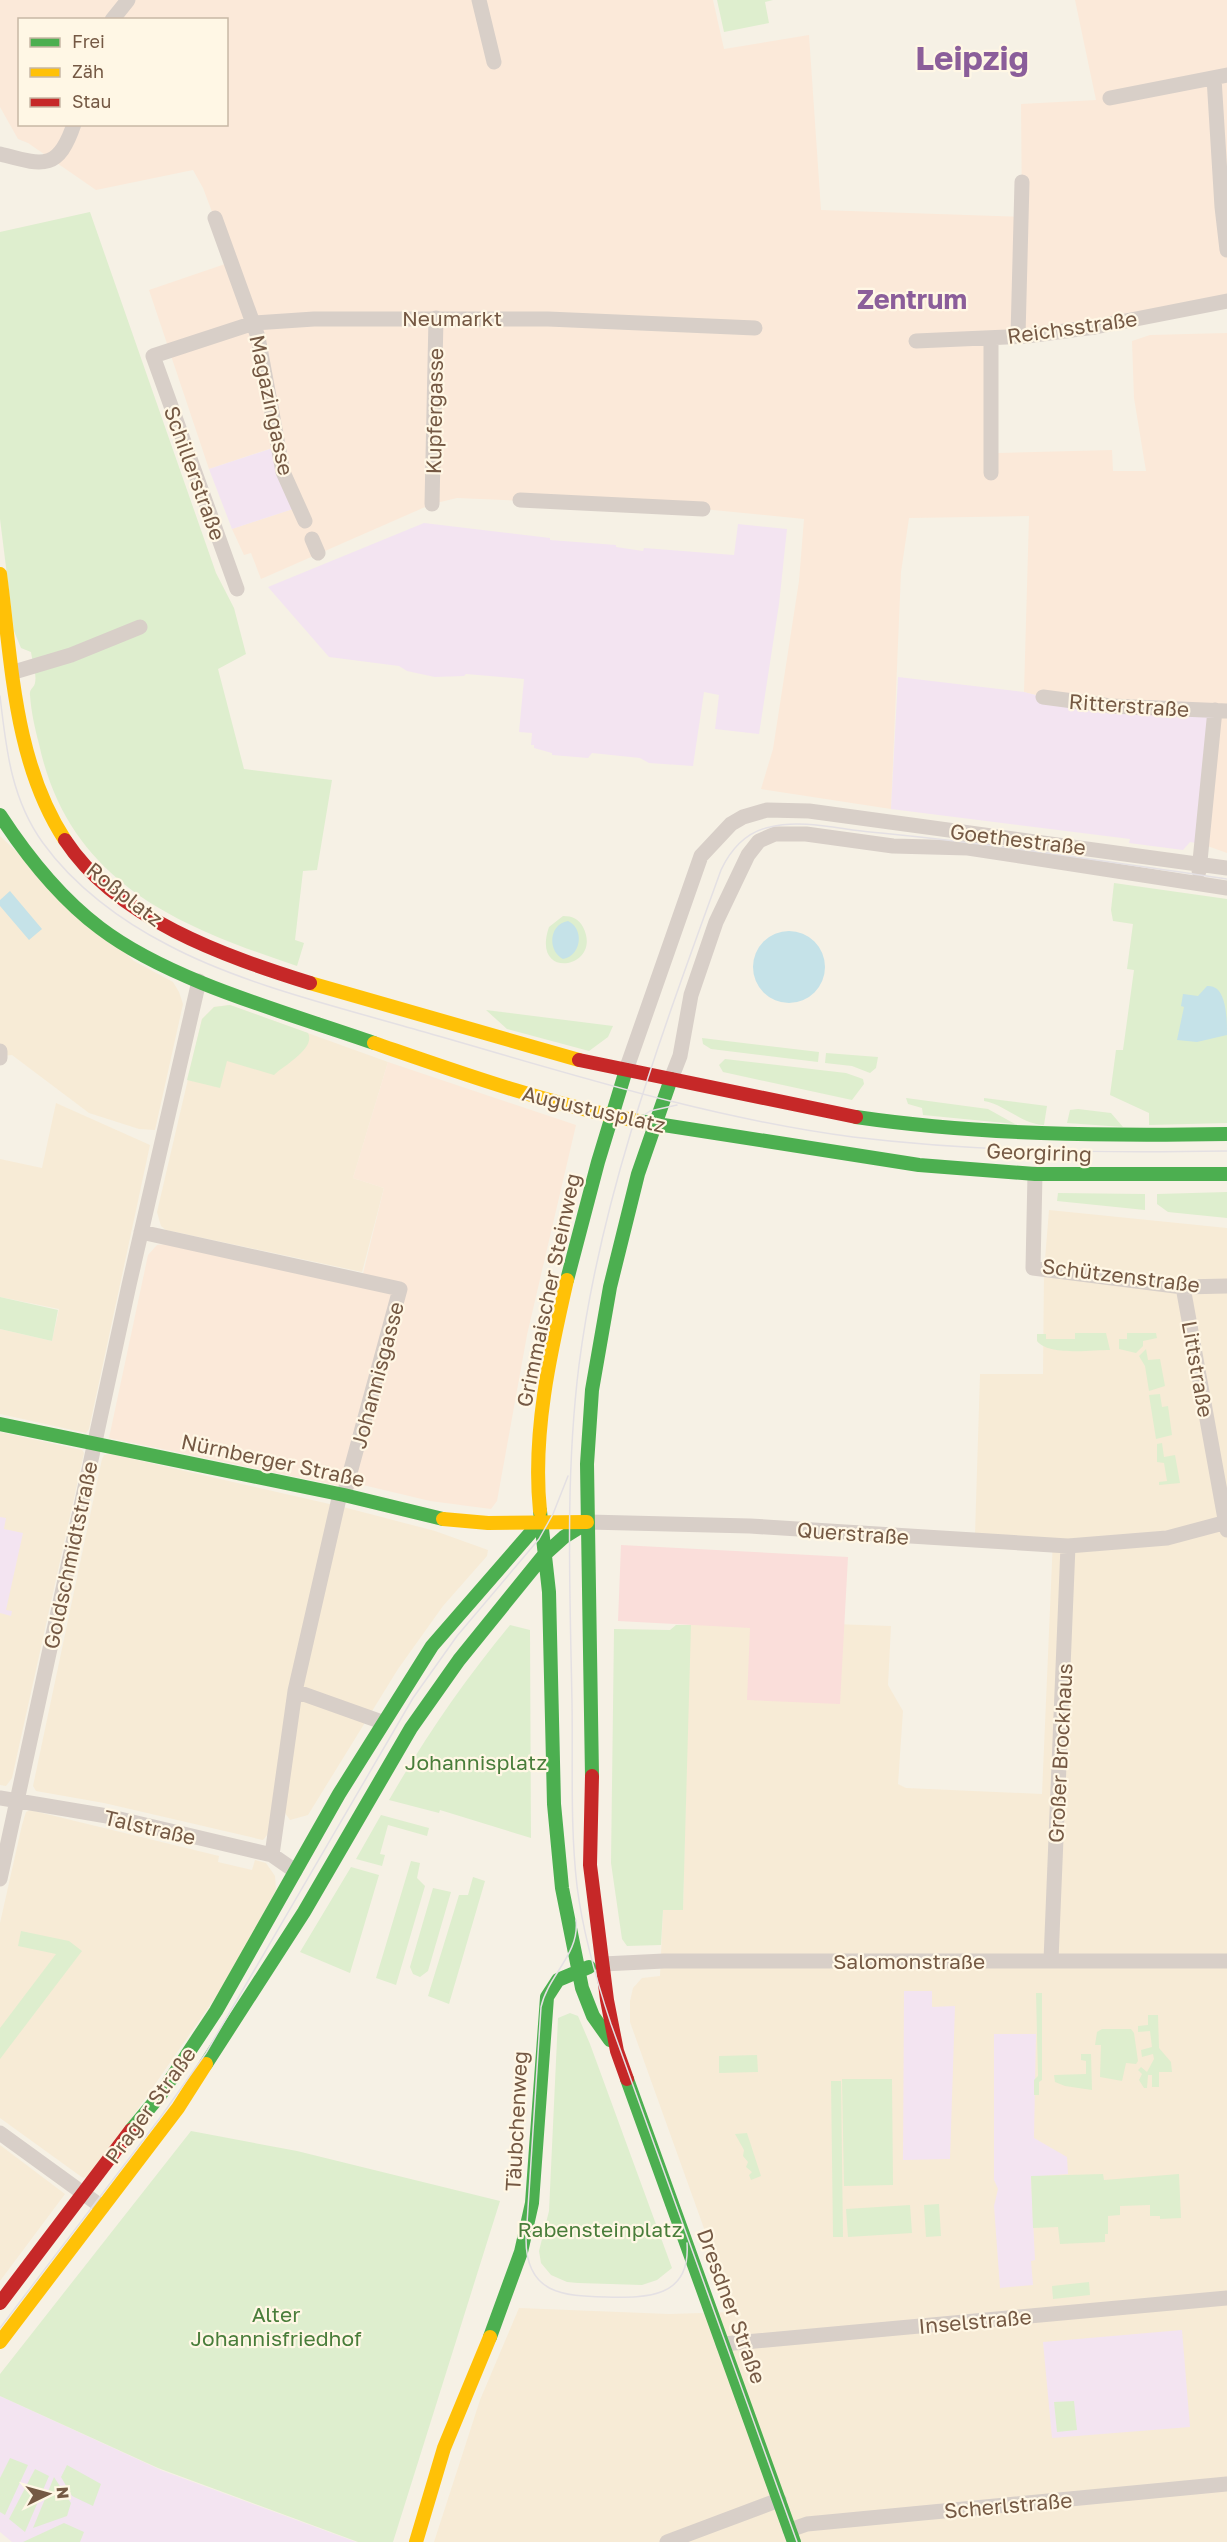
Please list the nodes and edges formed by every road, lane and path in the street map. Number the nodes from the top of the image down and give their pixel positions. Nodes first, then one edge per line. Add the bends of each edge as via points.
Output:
1 (128, 0) edge
2 (479, 0) edge
3 (114, 18) edge
4 (494, 62) dead end
5 (1221, 77) edge
6 (1110, 98) dead end
7 (73, 126) edge
8 (0, 154) edge
9 (1022, 182) dead end
10 (215, 218) dead end
11 (1227, 250) edge
12 (1227, 301) edge
13 (436, 318) junction
14 (254, 323) junction
15 (755, 328) dead end
16 (1018, 336) junction
17 (992, 338) junction
18 (916, 341) dead end
19 (153, 356) joint
20 (991, 473) dead end
21 (520, 500) dead end
22 (432, 504) dead end
23 (703, 509) dead end
24 (305, 521) dead end
25 (0, 574) edge
26 (237, 589) dead end
27 (140, 627) dead end
28 (7, 672) edge
29 (0, 689) edge
30 (1043, 697) dead end
31 (1221, 711) edge
32 (0, 815) edge
33 (1200, 864) junction
34 (1227, 867) edge
35 (1197, 884) junction
36 (1227, 888) edge
37 (199, 981) junction
38 (345, 1034) joint
39 (626, 1070) junction
40 (671, 1079) junction
41 (611, 1116) junction
42 (656, 1124) junction
43 (1227, 1134) edge
44 (851, 1155) joint
45 (1035, 1174) junction
46 (1227, 1174) edge
47 (141, 1232) junction
48 (1227, 1286) edge
49 (1183, 1287) junction
50 (0, 1424) edge
51 (94, 1444) junction
52 (342, 1495) junction
53 (588, 1522) junction
54 (540, 1523) junction
55 (1227, 1526) edge
56 (1068, 1546) junction
57 (544, 1555) junction
58 (295, 1690) junction
59 (382, 1722) junction
60 (0, 1798) edge
61 (17, 1800) junction
62 (272, 1855) junction
63 (295, 1870) junction
64 (0, 1879) edge
65 (1051, 1960) junction
66 (1227, 1961) edge
67 (597, 1965) junction
68 (576, 1970) junction
69 (617, 2051) junction
70 (0, 2133) edge
71 (83, 2193) junction
72 (102, 2207) junction
73 (1227, 2298) edge
74 (0, 2303) edge
75 (0, 2342) edge
76 (723, 2344) junction
77 (1227, 2484) edge
78 (779, 2500) junction
79 (792, 2536) edge
80 (416, 2542) edge
81 (667, 2542) edge

1 - 3 street
2 - 4 street
5 - 6 street
5 - 11 street via 1222,207
7 - 8 street via 67,146 52,160 32,162
9 - 16 street
10 - 14 street, Magazingasse
12 - 16 street, Reichsstraße via 1095,327
13 - 14 street, Neumarkt
13 - 15 street, Neumarkt
13 - 22 street, Kupfergasse
14 - 19 street, Neumarkt
14 - 24 street, Magazingasse via 284,472
16 - 17 street, Reichsstraße
17 - 18 street, Reichsstraße
17 - 20 street
19 - 26 street, Schillerstraße
21 - 23 street
25 - 28 main road, Roßplatz
27 - 28 street via 71,655
28 - 29 main road
28 - 39 main road, Roßplatz via 44,804 69,846 108,885 151,919 256,966
30 - 31 street, Ritterstraße via 1111,706
31 - 33 street, Ritterstraße
32 - 37 main road, Roßplatz via 29,860 100,928 149,958
33 - 34 street, Goethestraße
33 - 35 street, Ritterstraße
33 - 39 street, Goethestraße via 809,811 774,809 743,817 700,856
35 - 36 street, Goethestraße
35 - 40 street, Goethestraße via 968,848 893,846 791,832 775,834 759,842 746,860 716,922 691,994 680,1056
37 - 38 main road, Roßplatz
37 - 47 street, Goldschmidtstraße
38 - 41 main road, Augustusplatz via 509,1089
39 - 40 main road
39 - 41 main road, Grimmaischer Steinweg
40 - 42 main road
40 - 43 main road, Georgiring via 859,1117 1037,1133
41 - 42 main road, Augustusplatz
41 - 54 main road, Grimmaischer Steinweg via 597,1159 559,1324 539,1441 536,1494
42 - 44 main road, Augustusplatz
42 - 53 main road via 638,1174 600,1331 589,1425
44 - 45 main road, Georgiring via 934,1167
45 - 46 main road, Georgiring
45 - 49 street, Schützenstraße via 1033,1268
47 - 51 street, Goldschmidtstraße
47 - 52 street, Johannisgasse via 400,1289
48 - 49 street, Schützenstraße
49 - 55 street, Littstraße
50 - 51 main road, Nürnberger Straße
51 - 52 main road, Nürnberger Straße
51 - 61 street, Goldschmidtstraße
52 - 54 main road, Nürnberger Straße via 463,1522
52 - 58 street, Johannisgasse
53 - 54 main road, Querstraße
53 - 56 street, Querstraße via 750,1526
53 - 57 main road
53 - 67 main road via 593,1723 589,1845
54 - 57 main road
54 - 59 main road via 438,1637
55 - 56 street, Querstraße via 1167,1538
56 - 65 street, Großer Brockhaus
57 - 68 main road, Dresdner Straße via 549,1599 554,1834
57 - 72 main road, Prager Straße via 459,1660 411,1728 322,1883 178,2108
58 - 59 street
58 - 62 street
59 - 63 main road
60 - 61 street, Talstraße
61 - 62 street, Talstraße
61 - 64 street, Goldschmidtstraße
62 - 63 street, Talstraße
63 - 71 main road, Prager Straße via 216,2011 161,2094
65 - 66 street, Salomonstraße
65 - 67 street, Salomonstraße via 664,1961
67 - 68 main road, Täubchenweg
67 - 69 main road, Dresdner Straße
68 - 69 main road, Dresdner Straße via 589,2007
68 - 80 main road, Täubchenweg via 554,1984 545,2001 532,2203 523,2245 455,2419
69 - 76 main road, Dresdner Straße
70 - 71 street
71 - 72 street
71 - 74 main road, Prager Straße
72 - 75 main road, Prager Straße
73 - 76 street, Inselstraße
76 - 78 main road, Dresdner Straße
77 - 79 street, Scherlstraße via 807,2524
78 - 79 main road, Dresdner Straße
78 - 81 street

